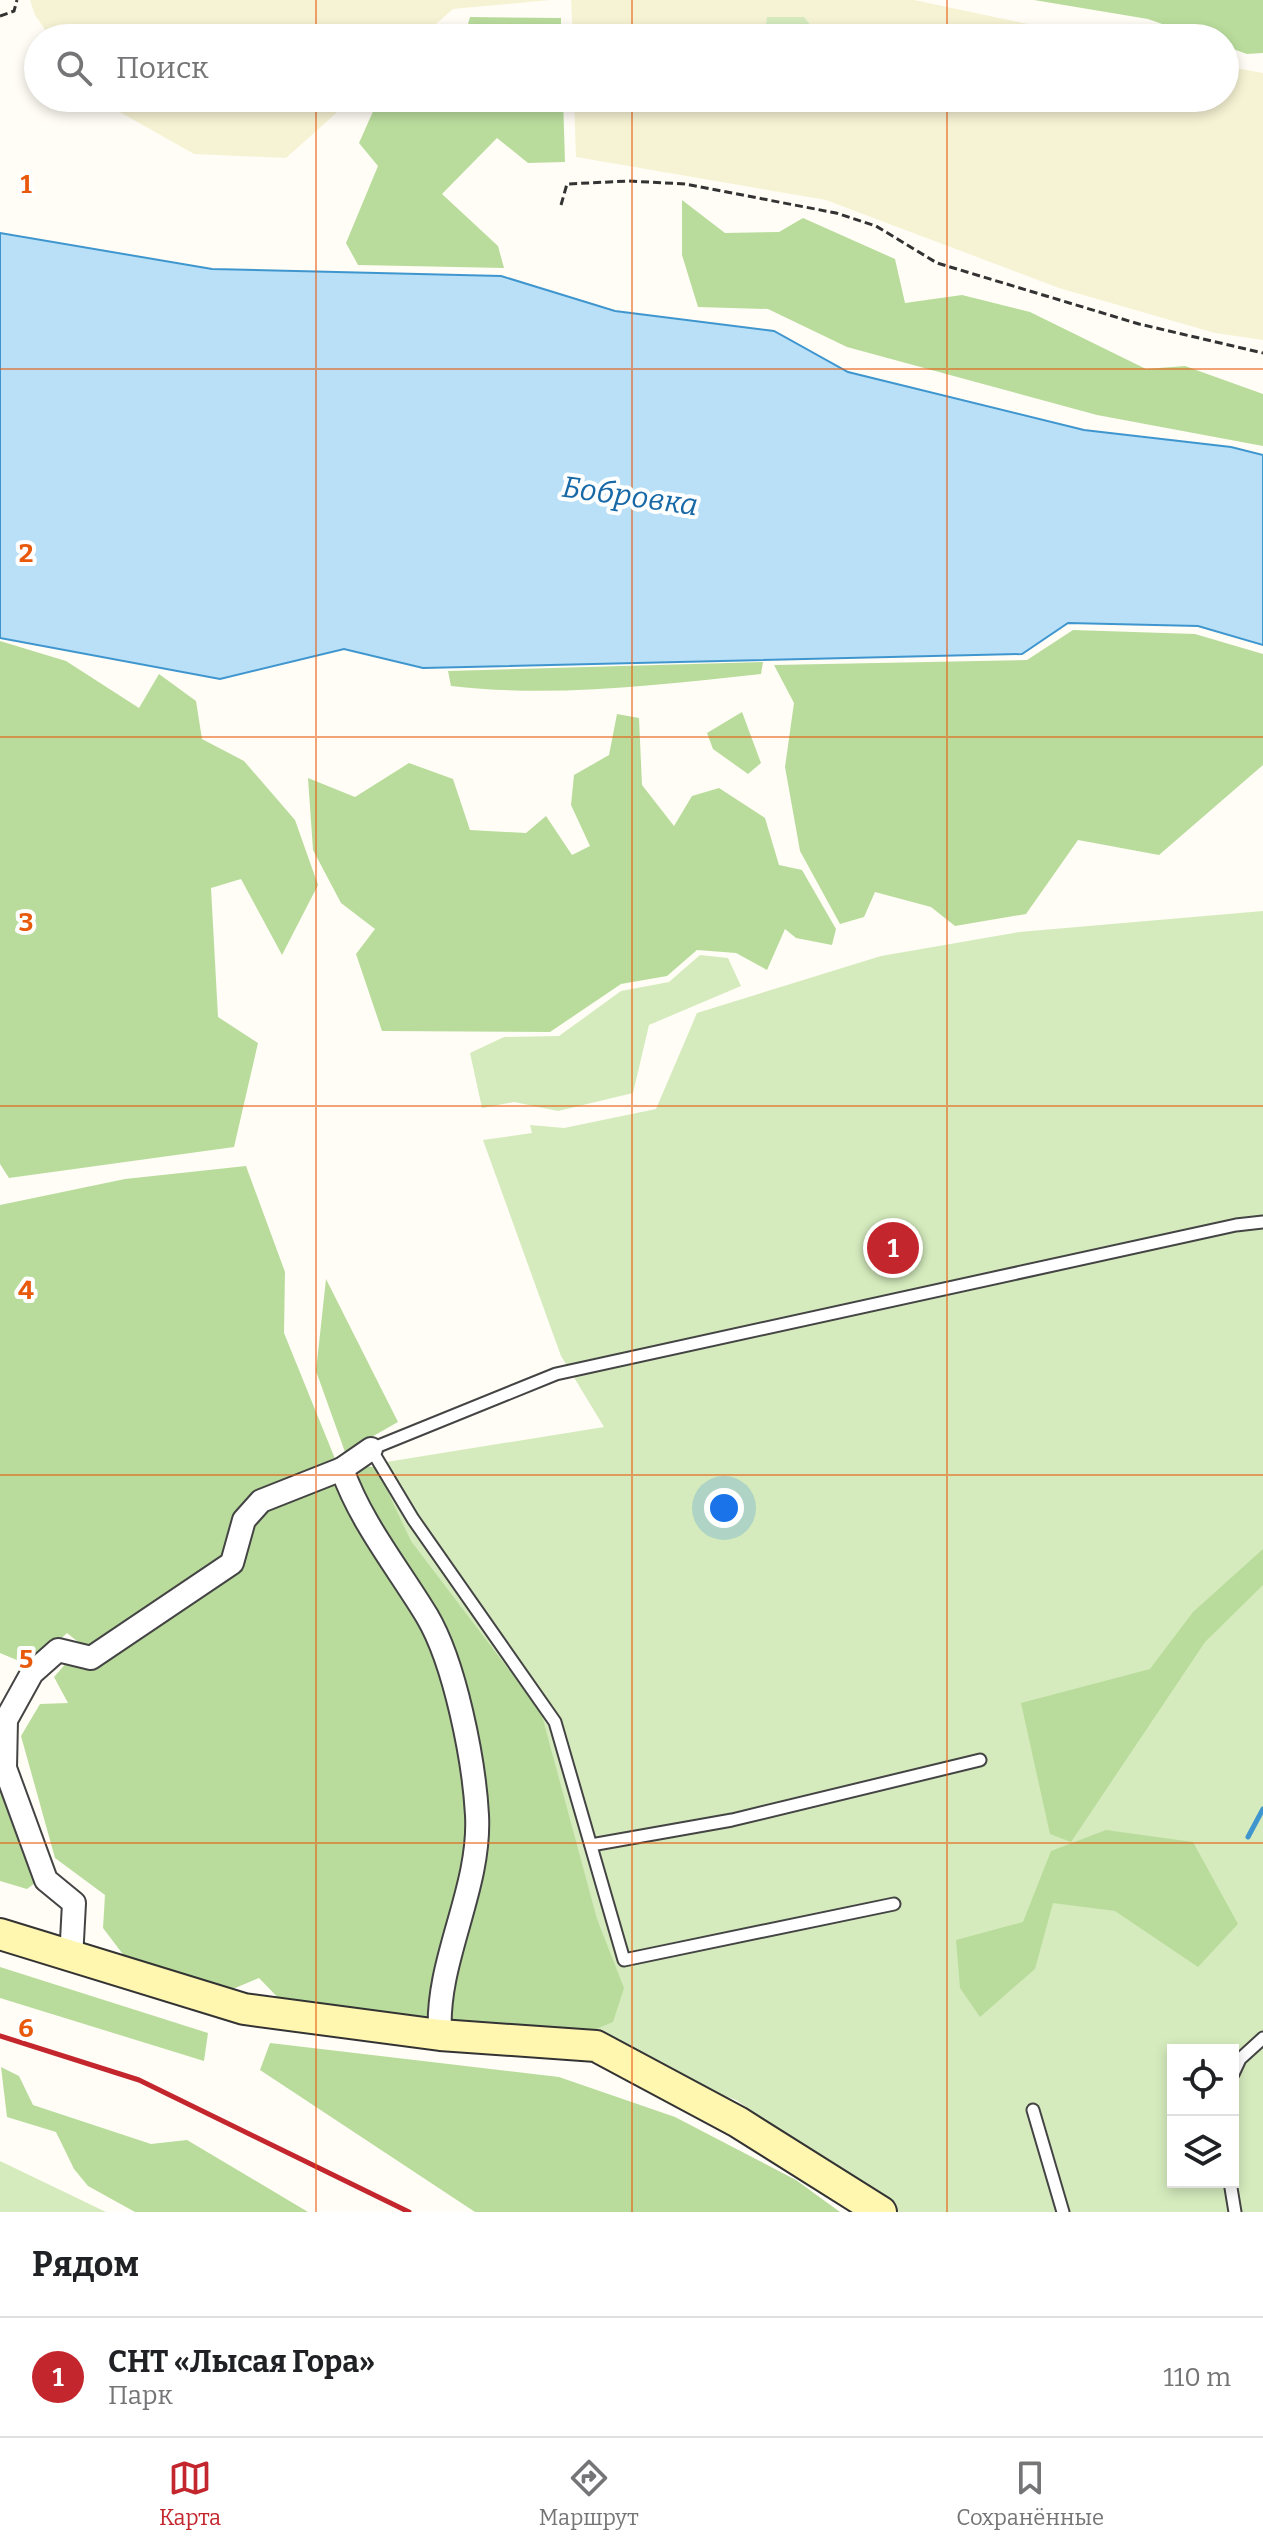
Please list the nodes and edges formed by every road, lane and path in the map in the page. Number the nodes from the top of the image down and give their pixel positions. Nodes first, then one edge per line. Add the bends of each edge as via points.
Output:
1 (17, 0) edge
2 (0, 16) edge
3 (561, 205) dead end
4 (1263, 353) edge
5 (1263, 1222) edge
6 (371, 1449) junction
7 (342, 1469) junction
8 (980, 1760) dead end
9 (591, 1845) junction
10 (894, 1904) dead end
11 (0, 1934) edge
12 (71, 1959) junction
13 (440, 2035) junction
14 (1263, 2038) edge
15 (1239, 2061) edge
16 (1033, 2110) dead end
17 (1231, 2188) edge
18 (881, 2212) edge
19 (1063, 2212) edge
20 (1235, 2212) edge

1 - 2 path via 14,11
3 - 4 path via 567,184 629,181 740,192 876,226 937,263 1057,300
5 - 6 lane via 556,1374
6 - 7 street
6 - 9 lane via 413,1519 555,1722
7 - 12 street via 261,1501 244,1520 232,1563 91,1658 58,1650 32,1673 6,1720 5,1768 46,1880 74,1903
7 - 13 street via 351,1495 429,1619 467,1738 477,1817 469,1877 438,2004
8 - 9 lane via 732,1820
9 - 10 lane via 624,1960
11 - 12 main road
12 - 13 main road via 244,2009
13 - 18 main road via 596,2046 738,2122
14 - 15 lane
16 - 19 lane
17 - 20 lane

